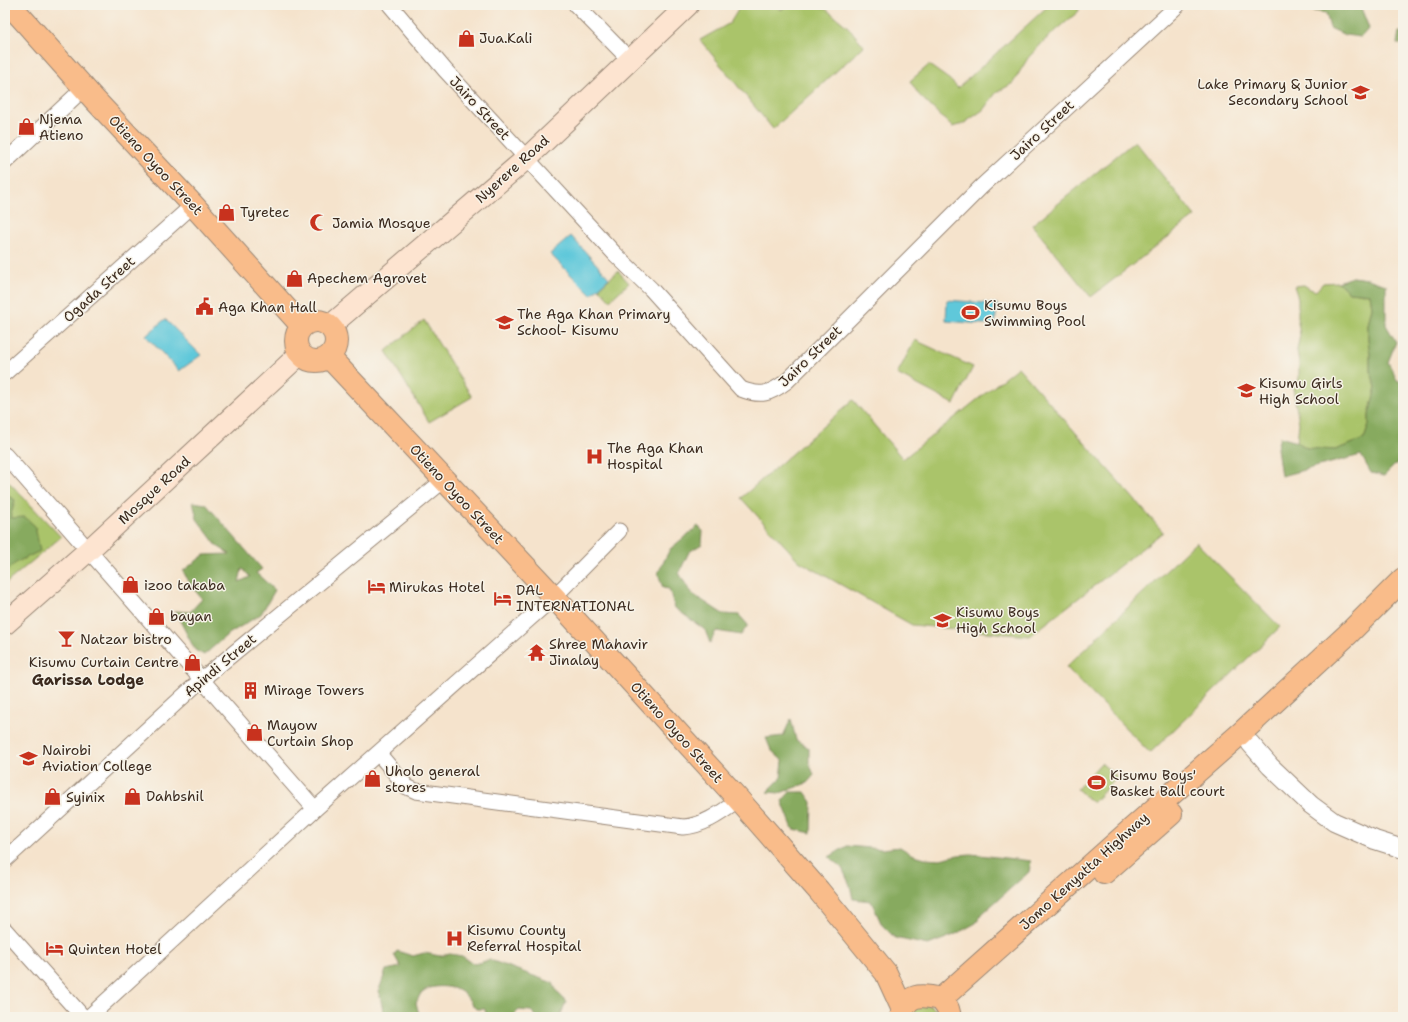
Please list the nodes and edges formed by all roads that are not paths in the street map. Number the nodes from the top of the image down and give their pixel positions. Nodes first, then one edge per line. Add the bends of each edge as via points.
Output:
1 (10, 5) edge
2 (390, 5) edge
3 (576, 5) edge
4 (688, 5) edge
5 (1178, 5) edge
6 (630, 60) junction
7 (84, 88) junction
8 (527, 158) junction
9 (5, 162) edge
10 (193, 205) junction
11 (302, 326) junction
12 (330, 326) junction
13 (300, 354) junction
14 (329, 357) junction
15 (5, 373) edge
16 (5, 455) edge
17 (444, 480) junction
18 (619, 531) dead end
19 (89, 550) junction
20 (1403, 579) edge
21 (1403, 595) edge
22 (554, 597) junction
23 (5, 624) edge
24 (201, 680) junction
25 (1246, 738) junction
26 (378, 753) junction
27 (739, 800) junction
28 (315, 808) junction
29 (1403, 849) edge
30 (5, 860) edge
31 (5, 930) edge
32 (907, 1008) edge
33 (946, 1008) edge
34 (83, 1017) edge
35 (89, 1017) edge

1 - 7 highway, Otieno Oyoo Street
2 - 8 street, Jairo Street
3 - 6 street
4 - 6 main road, Nyerere Road
5 - 8 street, Jairo Street via 981,187 787,381 774,390 761,394 741,389
6 - 8 main road, Nyerere Road
7 - 9 street
7 - 10 highway, Otieno Oyoo Street
8 - 12 main road, Nyerere Road
10 - 11 highway, Otieno Oyoo Street
10 - 15 street, Ogada Street
11 - 12 highway via 316,320
11 - 13 highway via 297,332 296,339
12 - 14 highway via 336,338 336,345
13 - 14 highway via 314,361
13 - 19 main road, Mosque Road
14 - 17 highway, Otieno Oyoo Street
16 - 19 street
17 - 22 highway, Otieno Oyoo Street
17 - 24 street, Apindi Street
18 - 22 street
19 - 23 main road, Mosque Road
19 - 24 street
20 - 25 highway, Jomo Kenyatta Highway
21 - 25 highway, Jomo Kenyatta Highway via 1299,698
22 - 26 street
22 - 27 highway, Otieno Oyoo Street
24 - 28 street
24 - 30 street, Apindi Street
25 - 29 street via 1270,766 1334,822
25 - 33 highway, Jomo Kenyatta Highway
26 - 27 street via 407,787 416,791 675,826 694,826
26 - 28 street
27 - 32 highway, Otieno Oyoo Street via 820,891 886,973
28 - 35 street
31 - 34 street
32 - 33 highway via 926,995

